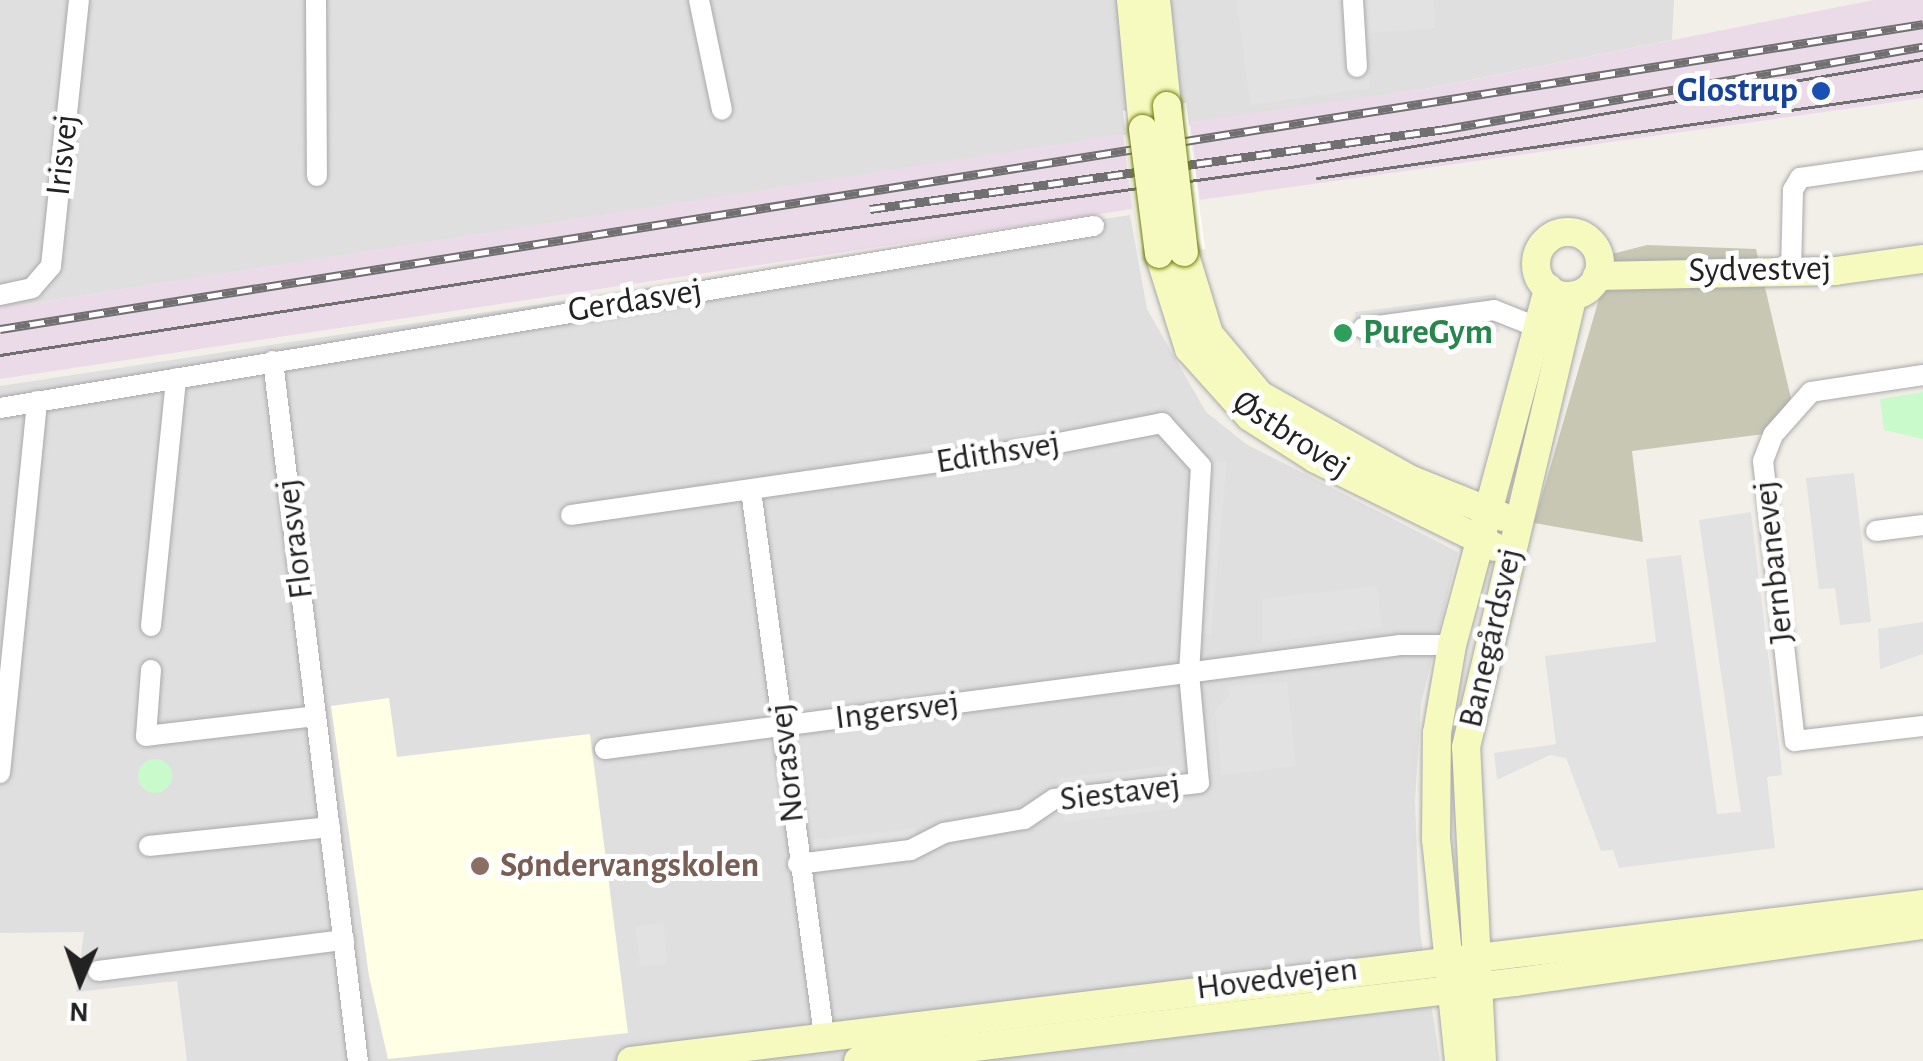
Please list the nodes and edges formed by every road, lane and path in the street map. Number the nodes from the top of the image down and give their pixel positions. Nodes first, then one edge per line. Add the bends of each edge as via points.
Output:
1 (79, 0) edge
2 (316, 0) edge
3 (698, 0) edge
4 (1130, 0) edge
5 (1156, 0) edge
6 (1352, 0) edge
7 (1357, 67) dead end
8 (1154, 108) junction
9 (722, 110) dead end
10 (1923, 160) edge
11 (317, 176) dead end
12 (1094, 226) dead end
13 (1923, 244) edge
14 (1923, 259) edge
15 (1791, 265) junction
16 (1598, 266) junction
17 (1560, 292) junction
18 (9, 294) edge
19 (1364, 328) dead end
20 (1540, 328) junction
21 (274, 361) junction
22 (1923, 375) edge
23 (176, 378) junction
24 (37, 402) junction
25 (0, 408) edge
26 (752, 490) junction
27 (571, 515) dead end
28 (1518, 522) junction
29 (1923, 524) edge
30 (1485, 527) junction
31 (1876, 531) dead end
32 (1512, 555) junction
33 (151, 626) dead end
34 (1452, 645) junction
35 (151, 670) dead end
36 (1188, 673) junction
37 (316, 716) junction
38 (783, 726) junction
39 (1923, 726) edge
40 (605, 749) dead end
41 (0, 773) edge
42 (330, 827) junction
43 (149, 846) dead end
44 (798, 864) junction
45 (1923, 904) edge
46 (1923, 925) edge
47 (344, 940) junction
48 (1476, 955) junction
49 (1447, 958) junction
50 (98, 971) dead end
51 (1480, 987) junction
52 (1450, 991) junction
53 (824, 1036) junction
54 (358, 1061) edge
55 (631, 1061) edge
56 (754, 1061) edge
57 (858, 1061) edge
58 (1460, 1061) edge
59 (1482, 1061) edge

1 - 18 street, Irisvej via 51,266 39,284
2 - 11 street
3 - 9 street
4 - 8 street, Østbrovej
5 - 8 street, Østbrovej
6 - 7 street
8 - 30 street, Østbrovej, bridge via 1190,349 1250,416 1316,458
10 - 15 street via 1800,178 1792,190
12 - 21 street, Gerdasvej
13 - 15 street, Sydvestvej
14 - 15 street, Sydvestvej
15 - 16 street, Sydvestvej
16 - 17 street
16 - 17 street via 1578,234 1554,235 1536,264
17 - 20 street, Banegårdsvej
17 - 28 street, Banegårdsvej
19 - 20 street via 1494,310
20 - 30 street, Banegårdsvej
21 - 23 street, Gerdasvej
21 - 37 street, Florasvej
22 - 39 street, Jernbanevej via 1811,392 1765,452 1795,741
23 - 24 street, Gerdasvej
23 - 33 street
24 - 25 street, Gerdasvej
24 - 41 street
26 - 27 street, Edithsvej
26 - 36 street, Edithsvej via 1162,423 1200,466
26 - 38 street, Norasvej
28 - 30 street, Østbrovej
28 - 32 street, Banegårdsvej
29 - 31 street
30 - 32 street, Østbrovej
30 - 34 street, Banegårdsvej
32 - 48 street, Banegårdsvej via 1466,747
34 - 36 street via 1418,642
34 - 49 street, Banegårdsvej via 1435,793
35 - 37 street via 146,736
36 - 38 street, Ingersvej
36 - 44 street, Siestavej via 1199,783 1054,800 1024,820 944,834 910,850
37 - 42 street, Florasvej
38 - 40 street, Ingersvej
38 - 44 street, Norasvej
42 - 43 street
42 - 47 street, Florasvej
44 - 53 street, Norasvej
45 - 48 street, Hovedvejen
46 - 51 street, Hovedvejen
47 - 50 street
47 - 54 street, Florasvej
48 - 49 street, Hovedvejen
48 - 51 street, Banegårdsvej
49 - 52 street, Banegårdsvej
49 - 53 street, Hovedvejen
51 - 52 street, Hovedvejen
51 - 59 street, Banegårdsvej
52 - 57 street, Hovedvejen
52 - 58 street, Banegårdsvej
53 - 55 street, Hovedvejen
53 - 56 street via 809,1054

